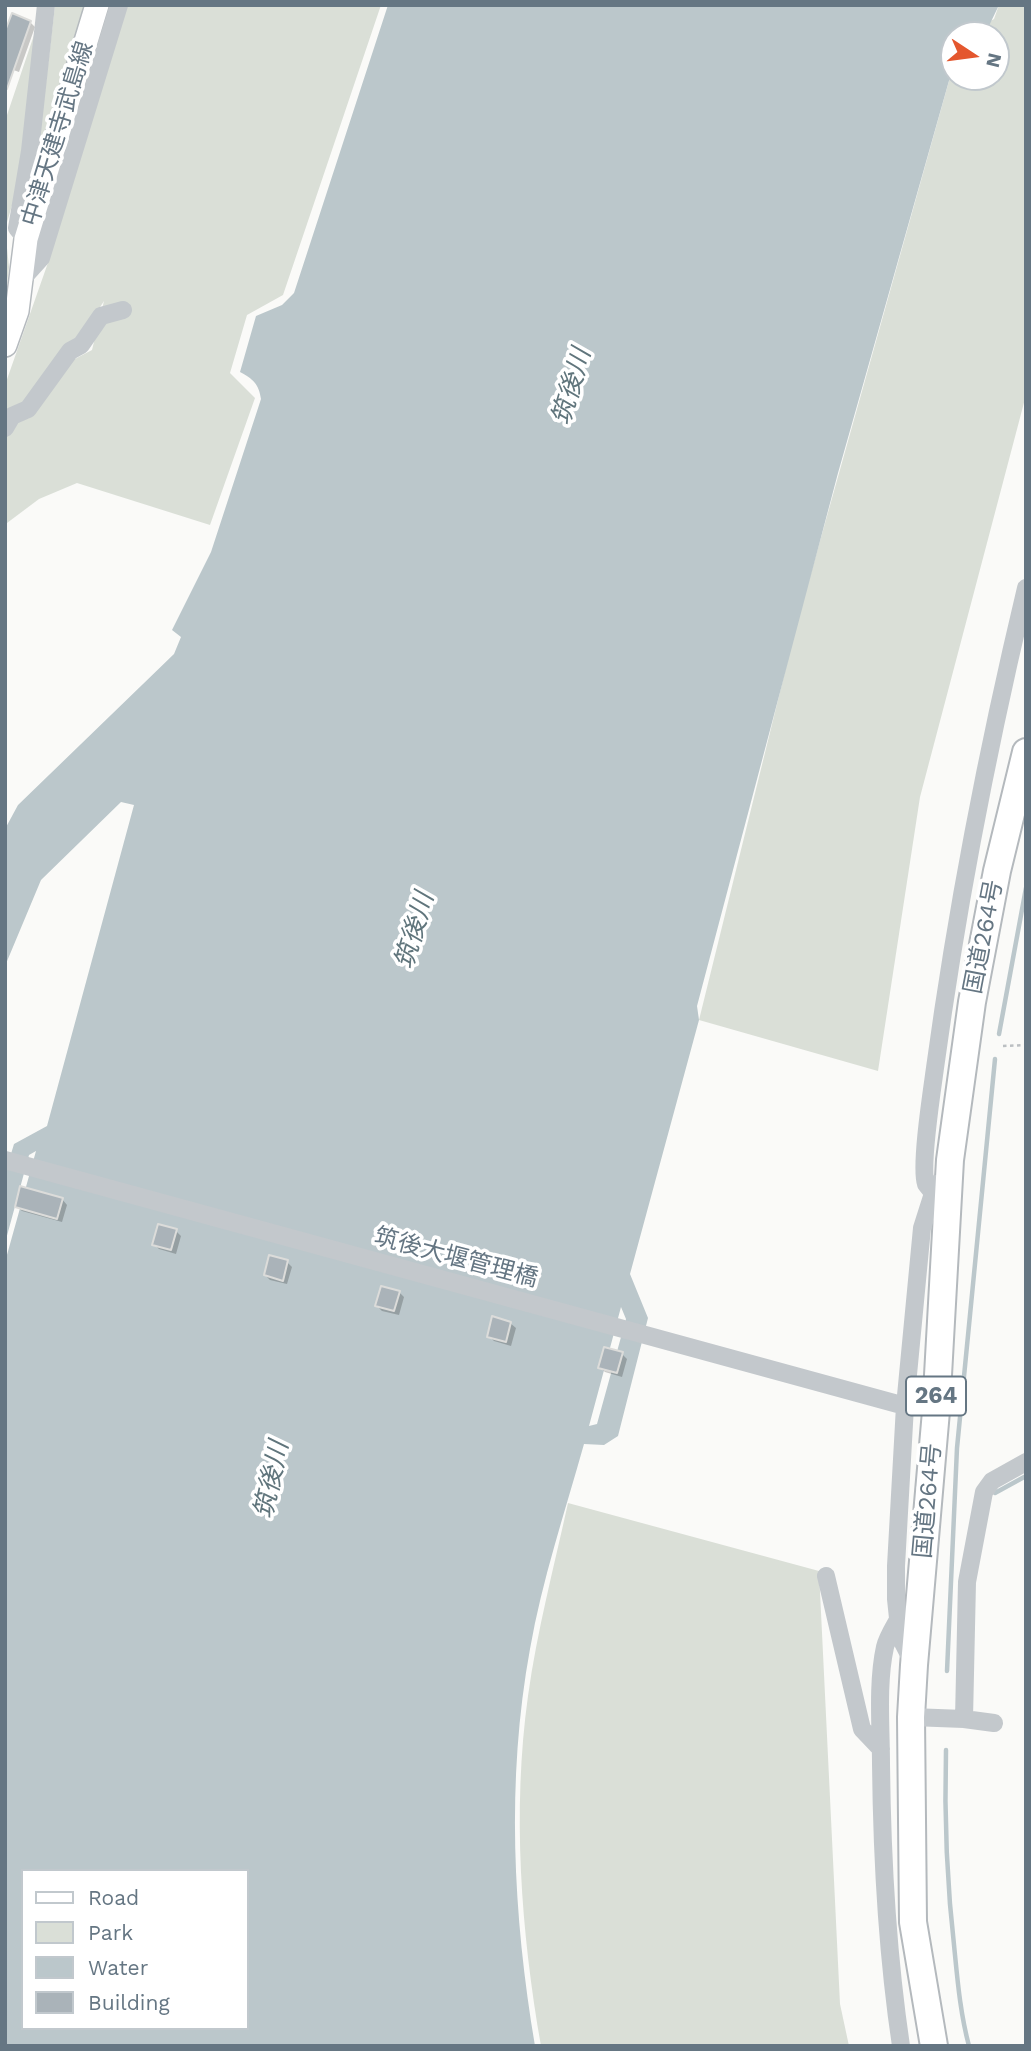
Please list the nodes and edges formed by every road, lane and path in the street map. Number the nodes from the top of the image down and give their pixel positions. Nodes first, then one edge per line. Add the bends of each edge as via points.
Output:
1 (46, 5) edge
2 (97, 5) edge
3 (119, 5) edge
4 (26, 239) junction
5 (23, 278) junction
6 (123, 310) dead end
7 (5, 345) edge
8 (5, 428) edge
9 (1026, 588) edge
10 (1026, 752) edge
11 (1026, 1045) edge
12 (1003, 1046) dead end
13 (5, 1160) edge
14 (950, 1160) junction
15 (933, 1193) junction
16 (899, 1405) junction
17 (1026, 1462) edge
18 (827, 1576) dead end
19 (899, 1618) junction
20 (914, 1665) junction
21 (911, 1717) junction
22 (964, 1719) junction
23 (994, 1723) dead end
24 (881, 1749) junction
25 (901, 2046) edge
26 (934, 2046) edge

1 - 4 street via 17,228
2 - 4 main road, 中津天建寺武島線
3 - 5 street via 41,258
4 - 5 main road, 中津天建寺武島線
5 - 7 main road, 中津天建寺武島線
6 - 8 street via 101,316 28,410 12,415
9 - 15 street via 995,720 949,965 927,1141 926,1184
10 - 14 highway, 国道264号 / 264 via 972,1002
11 - 12 path
13 - 16 street, 筑後大堰管理橋
14 - 15 street
14 - 20 highway, 国道264号 / 264 via 936,1411
15 - 16 street via 922,1228
16 - 19 street
17 - 22 street via 992,1481 984,1492 967,1581
18 - 24 street via 862,1729
19 - 20 street via 900,1637
19 - 24 street via 885,1646
20 - 21 highway, 国道264号 / 264
21 - 22 street
21 - 26 highway, 国道264号 / 264 via 913,1922
22 - 23 street
24 - 25 street via 889,1966

